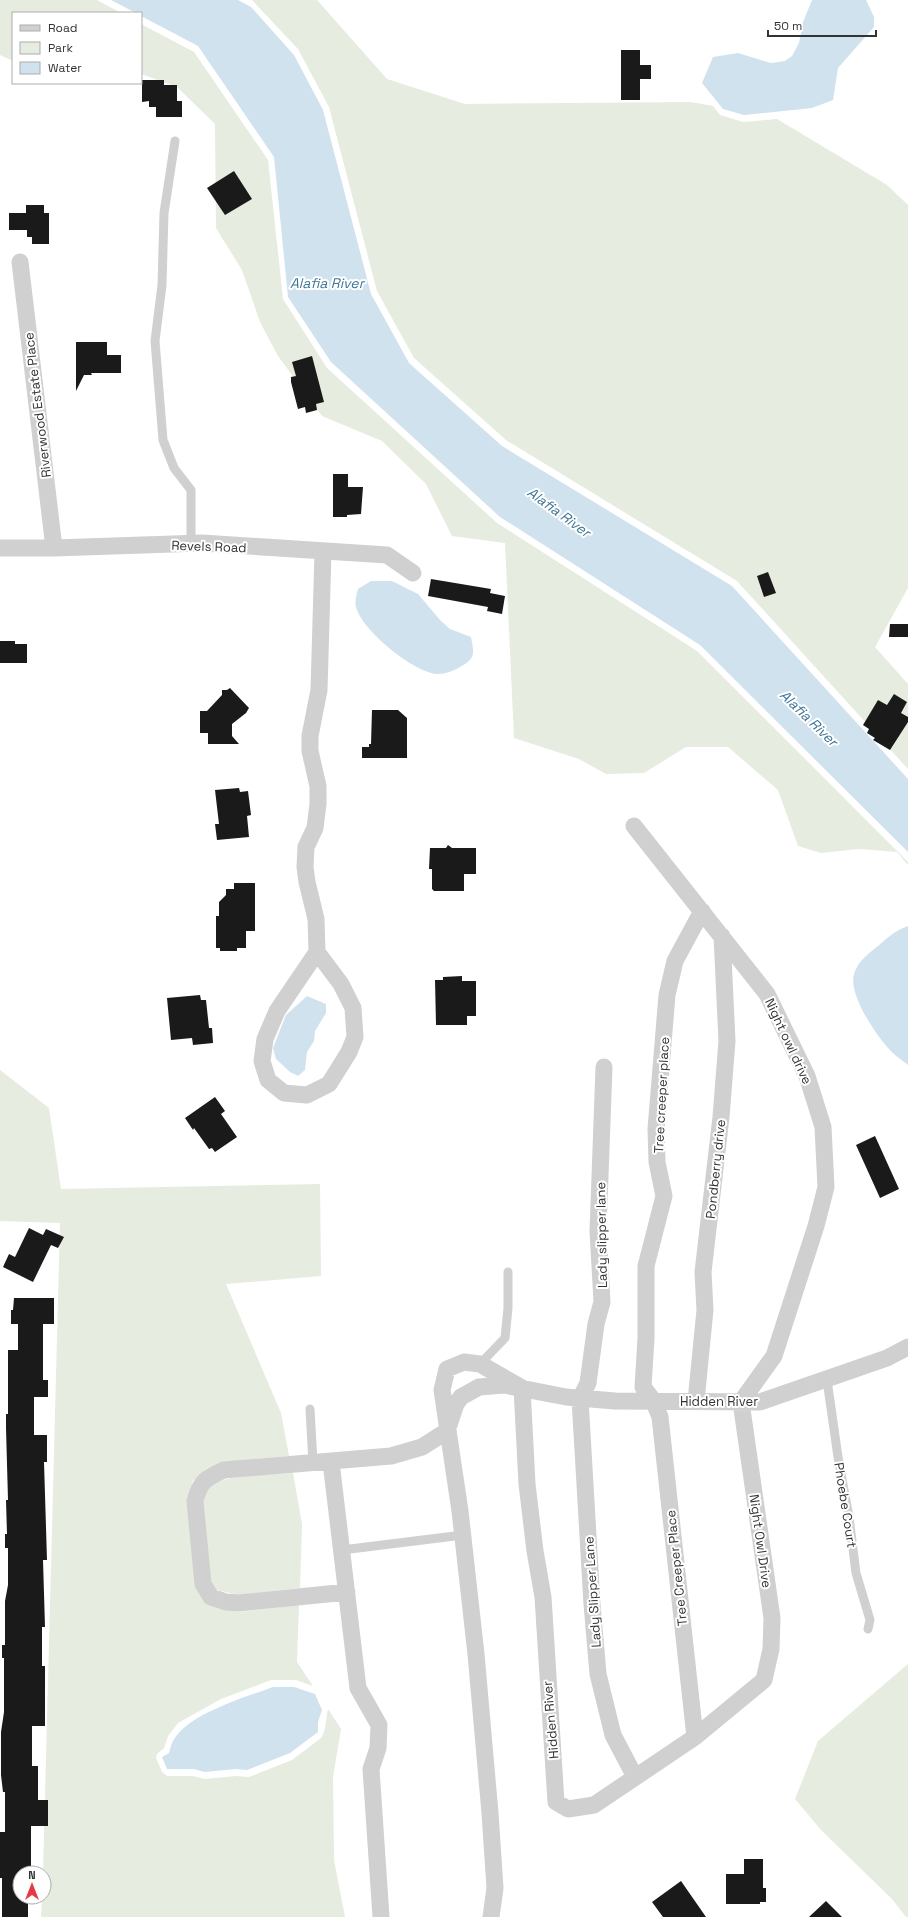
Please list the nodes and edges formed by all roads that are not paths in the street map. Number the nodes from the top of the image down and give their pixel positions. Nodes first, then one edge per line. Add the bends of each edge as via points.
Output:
1 (175, 141) dead end
2 (20, 262) dead end
3 (191, 544) junction
4 (0, 548) edge
5 (54, 548) junction
6 (323, 552) junction
7 (413, 573) dead end
8 (634, 826) dead end
9 (702, 911) junction
10 (722, 936) junction
11 (317, 952) junction
12 (604, 1067) dead end
13 (508, 1272) dead end
14 (908, 1347) edge
15 (480, 1364) junction
16 (827, 1380) junction
17 (522, 1388) junction
18 (580, 1399) junction
19 (653, 1400) junction
20 (696, 1401) junction
21 (741, 1402) junction
22 (310, 1408) dead end
23 (448, 1431) junction
24 (331, 1462) junction
25 (313, 1463) junction
26 (463, 1535) junction
27 (342, 1550) junction
28 (347, 1592) junction
29 (868, 1629) dead end
30 (764, 1680) joint
31 (695, 1737) junction
32 (636, 1777) junction
33 (381, 1917) edge
34 (491, 1917) edge

1 - 3 lane via 164,213 162,284 155,341 163,440 174,468 191,490
2 - 5 street, Riverwood Estate Place
3 - 5 street, Revels Road
3 - 6 street, Revels Road
4 - 5 street, Revels Road
6 - 7 street, Revels Road via 386,555
6 - 11 street via 319,690 310,736 310,751 318,786 318,804 315,828 306,847 305,867 316,919
8 - 9 street, Night owl drive
9 - 10 street, Night owl drive
9 - 19 street, Tree creeper place via 675,961 667,995 656,1129 657,1162 664,1196 646,1266 643,1387
10 - 20 street, Pondberry drive via 727,1041 703,1272 705,1310
10 - 21 street, Night owl drive via 767,994 807,1076 823,1127 826,1187 774,1356
11 - 11 street via 277,1011 265,1039 262,1061 268,1080 284,1093 307,1095 329,1084 349,1052 355,1036 353,1008 341,984
12 - 18 street, Lady slipper lane via 598,1230 602,1302 596,1324 588,1383
13 - 15 lane via 505,1338
14 - 16 street, Hidden River via 887,1358
15 - 17 street, Hidden River
15 - 23 street, Hidden River via 464,1362 448,1369 442,1390
16 - 21 street, Hidden River via 760,1402
16 - 29 lane, Phoebe Court via 856,1573 870,1620
17 - 18 street, Hidden River
17 - 23 street, Hidden River via 491,1386 469,1392 456,1404
17 - 32 street, Hidden River via 527,1484 543,1597 556,1802 568,1809 594,1806
18 - 19 street, Hidden River
18 - 32 street, Lady Slipper Lane via 598,1674 613,1735
19 - 20 street, Hidden River
19 - 31 street, Tree Creeper Place via 660,1417
20 - 21 street, Hidden River
21 - 30 street, Night Owl Drive via 772,1618 771,1649
22 - 25 lane
23 - 24 street via 422,1447 391,1456
23 - 26 street, Hidden River
24 - 25 street
24 - 27 street
25 - 28 street via 224,1470 209,1477 198,1487 195,1501 203,1584 211,1597 239,1603
26 - 27 lane
26 - 34 street, Hidden River via 490,1813 495,1888
27 - 28 street
28 - 33 street via 358,1688 379,1725 378,1748 371,1769
30 - 31 street, Hidden River
31 - 32 street, Hidden River

